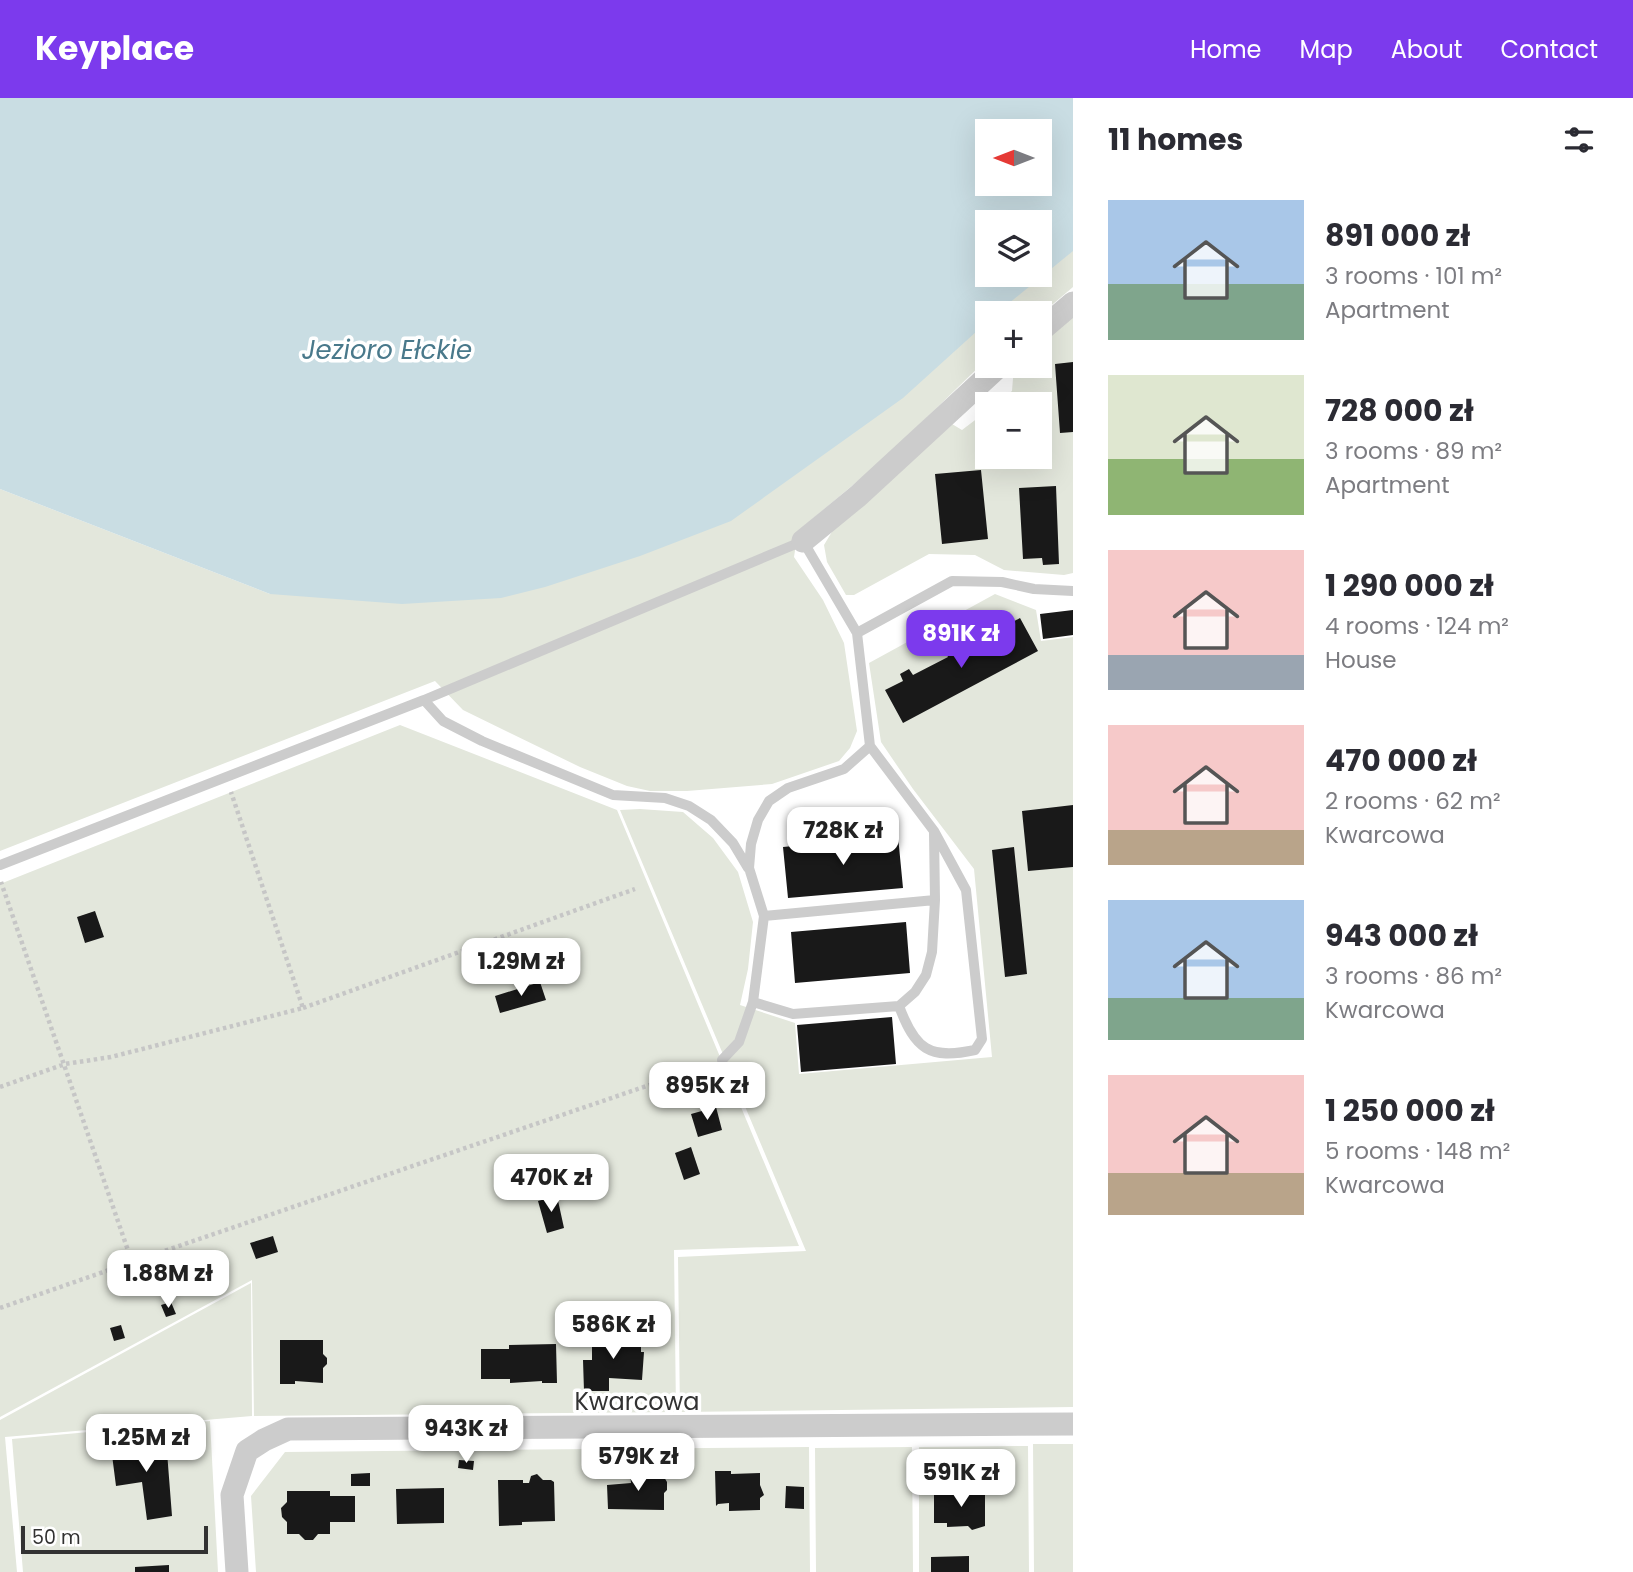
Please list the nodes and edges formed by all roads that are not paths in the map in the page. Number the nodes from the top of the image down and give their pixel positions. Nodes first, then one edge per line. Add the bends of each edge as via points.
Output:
1 (1073, 303) edge
2 (1052, 321) edge
3 (986, 378) edge
4 (803, 541) junction
5 (1073, 591) edge
6 (857, 633) junction
7 (424, 699) junction
8 (870, 746) junction
9 (934, 831) junction
10 (0, 864) edge
11 (749, 868) junction
12 (935, 900) junction
13 (764, 916) junction
14 (753, 1003) junction
15 (899, 1006) junction
16 (722, 1060) road end
17 (1073, 1424) edge
18 (237, 1572) edge

1 - 2 street
3 - 4 street
4 - 6 lane
4 - 7 lane
5 - 6 lane via 952,581
6 - 8 lane
7 - 10 lane
7 - 11 lane via 443,721 482,741 613,795 665,798 689,806 711,820
8 - 9 lane
8 - 11 lane via 844,769 788,788 769,801 758,820
9 - 12 lane
9 - 15 lane via 966,890 982,1039 975,1050 962,1053 944,1054 922,1046 908,1032
11 - 13 lane
12 - 13 lane
12 - 15 lane via 926,975
13 - 14 lane
14 - 15 lane via 793,1014
14 - 16 lane via 738,1042
17 - 18 street, Kwarcowa via 288,1429 247,1451 232,1495

